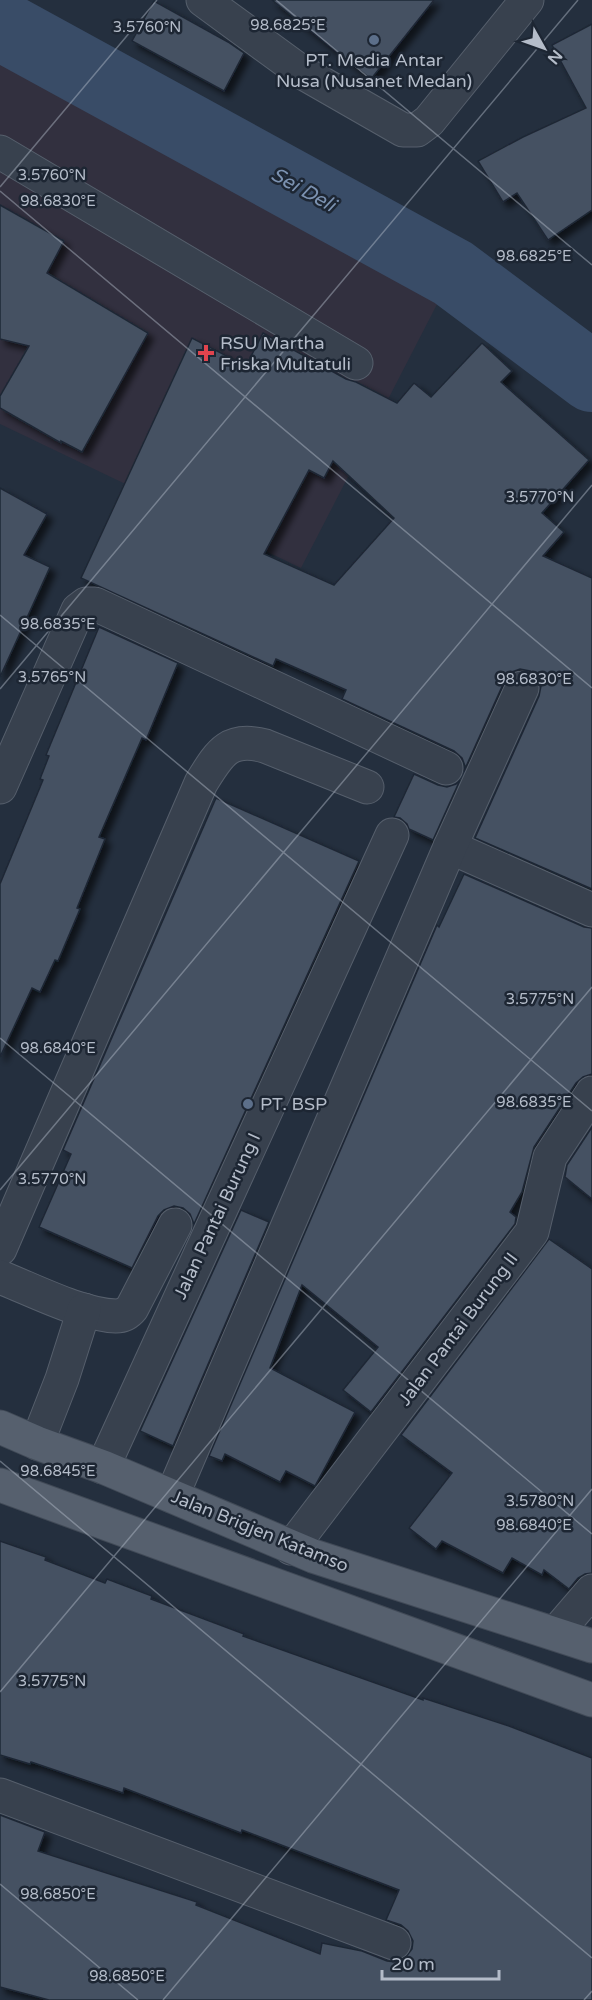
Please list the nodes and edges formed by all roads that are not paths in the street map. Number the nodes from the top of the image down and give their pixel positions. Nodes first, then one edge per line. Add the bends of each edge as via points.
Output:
1 (203, 0) edge
2 (527, 0) edge
3 (0, 152) edge
4 (356, 363) dead end
5 (522, 688) dead end
6 (446, 768) dead end
7 (0, 787) edge
8 (368, 787) dead end
9 (392, 835) dead end
10 (450, 847) junction
11 (592, 910) edge
12 (592, 1093) edge
13 (175, 1225) dead end
14 (0, 1249) edge
15 (0, 1278) edge
16 (84, 1310) junction
17 (0, 1427) edge
18 (37, 1443) junction
19 (103, 1467) junction
20 (0, 1485) edge
21 (172, 1496) junction
22 (291, 1548) junction
23 (592, 1591) edge
24 (556, 1633) junction
25 (592, 1646) edge
26 (592, 1700) edge
27 (0, 1795) edge
28 (394, 1943) dead end

1 - 2 street via 300,71 404,130 417,130 429,121
3 - 4 street
5 - 10 street
6 - 7 street via 86,603 78,610
8 - 14 street via 251,742 237,743 214,763 201,783
9 - 19 street, Jalan Pantai Burung I
10 - 11 street
10 - 21 street
12 - 22 street, Jalan Pantai Burung II via 550,1157 532,1232
13 - 16 street via 128,1313 118,1316
15 - 16 street
16 - 18 street
17 - 18 main road, Jalan Brigjen Katamso
18 - 19 main road, Jalan Brigjen Katamso
19 - 21 main road, Jalan Brigjen Katamso
20 - 26 main road
21 - 22 main road, Jalan Brigjen Katamso
22 - 24 main road, Jalan Brigjen Katamso
23 - 24 street
24 - 25 main road, Jalan Brigjen Katamso
27 - 28 street

